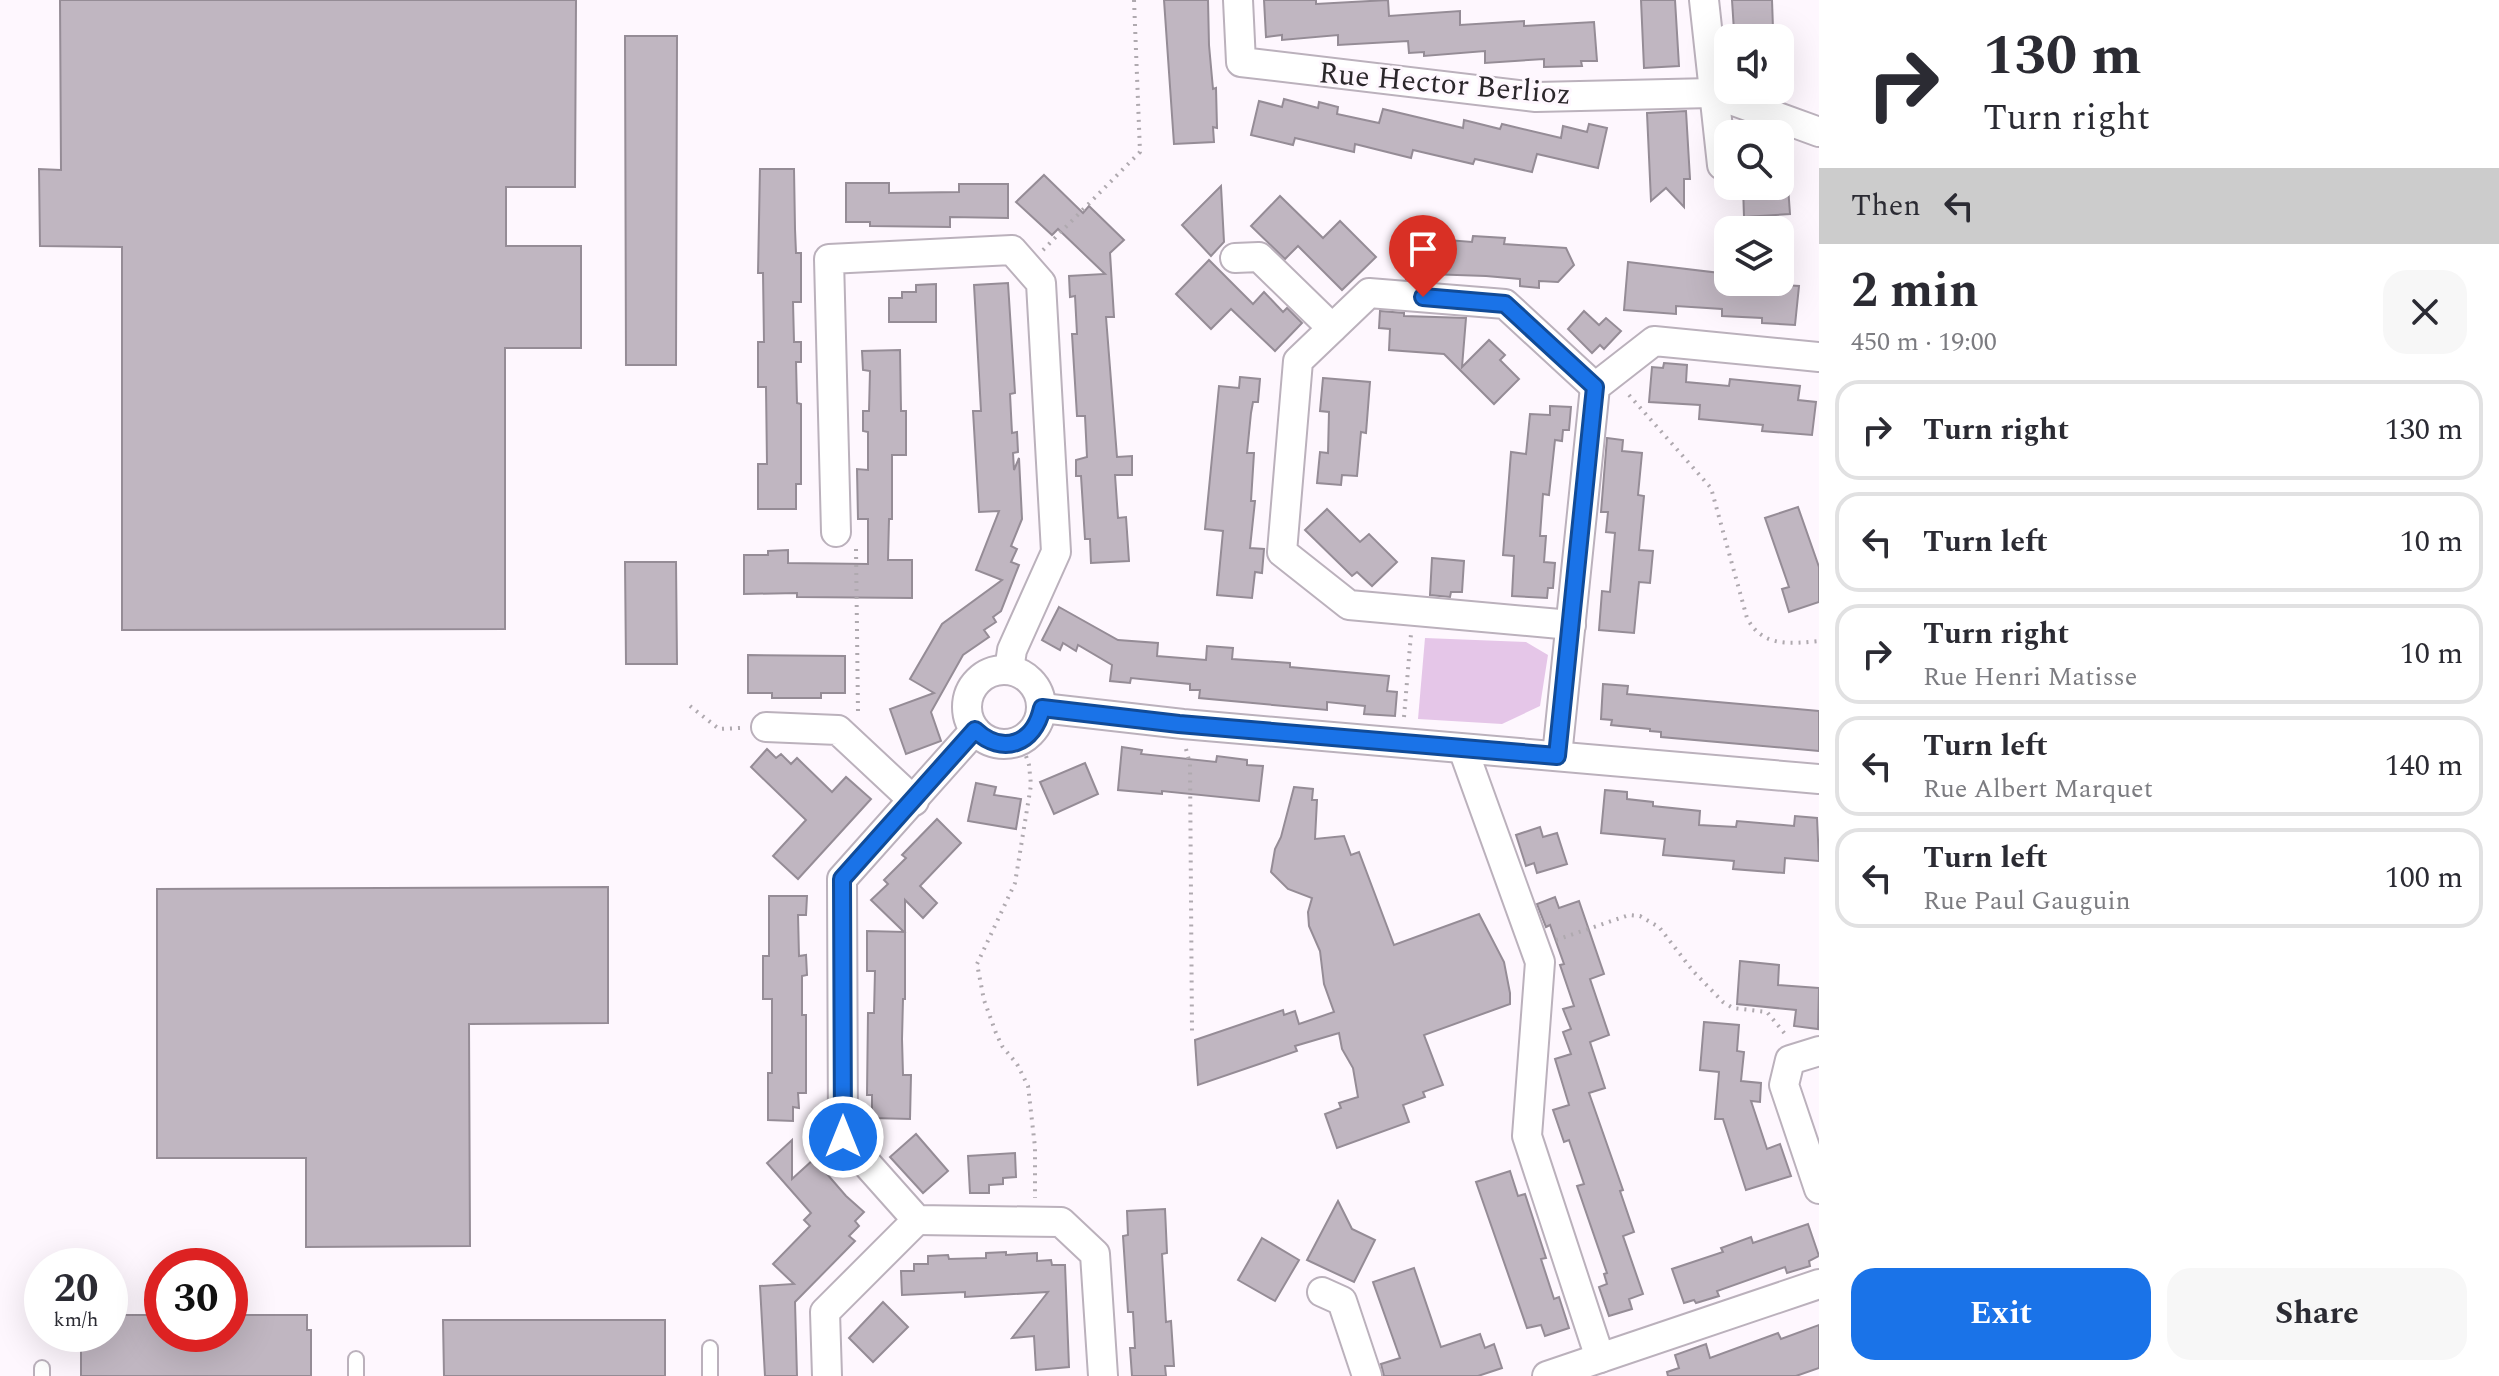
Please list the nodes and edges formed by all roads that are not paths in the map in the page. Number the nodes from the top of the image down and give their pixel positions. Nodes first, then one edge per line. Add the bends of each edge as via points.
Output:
1 (1238, 0) edge
2 (1704, 0) edge
3 (1712, 93) junction
4 (1716, 120) edge
5 (1819, 132) edge
6 (1235, 258) dead end
7 (1332, 328) junction
8 (1819, 357) edge
9 (1603, 381) junction
10 (836, 532) road end
11 (1571, 625) junction
12 (1009, 670) junction
13 (1042, 708) junction
14 (766, 727) road end
15 (975, 730) junction
16 (1463, 749) junction
17 (1557, 756) junction
18 (1819, 779) edge
19 (914, 801) junction
20 (1819, 1051) edge
21 (1819, 1189) edge
22 (917, 1220) junction
23 (1819, 1284) edge
24 (1322, 1292) dead end
25 (710, 1348) dead end
26 (1600, 1358) junction
27 (356, 1359) dead end
28 (356, 1376) edge
29 (710, 1376) edge
30 (827, 1376) edge
31 (1103, 1376) edge
32 (1367, 1376) edge
33 (1547, 1376) edge

1 - 3 street, Rue Hector Berlioz via 1241,62 1536,97
2 - 3 street
3 - 4 street
3 - 5 street, Rue Hector Berlioz
6 - 7 street via 1259,257
7 - 9 street via 1369,293 1505,304
7 - 11 street via 1298,361 1282,552 1349,605
8 - 9 street via 1654,341
9 - 11 street
10 - 12 street via 829,259 1012,250 1041,283 1056,552 1012,650
11 - 17 street
12 - 13 street via 1033,682
12 - 15 street via 994,671 972,689 968,717
13 - 15 street via 1039,721 1021,741 996,743
13 - 16 street
14 - 19 street via 838,730
15 - 19 street
16 - 17 street
16 - 26 street via 1540,962 1527,1136
17 - 18 street
19 - 22 street via 842,879 843,1137
20 - 21 street via 1790,1060 1784,1085
22 - 30 street via 825,1312
22 - 31 street via 1061,1222 1095,1254
23 - 26 street
24 - 32 street via 1342,1301
25 - 29 lane
26 - 33 street
27 - 28 lane

